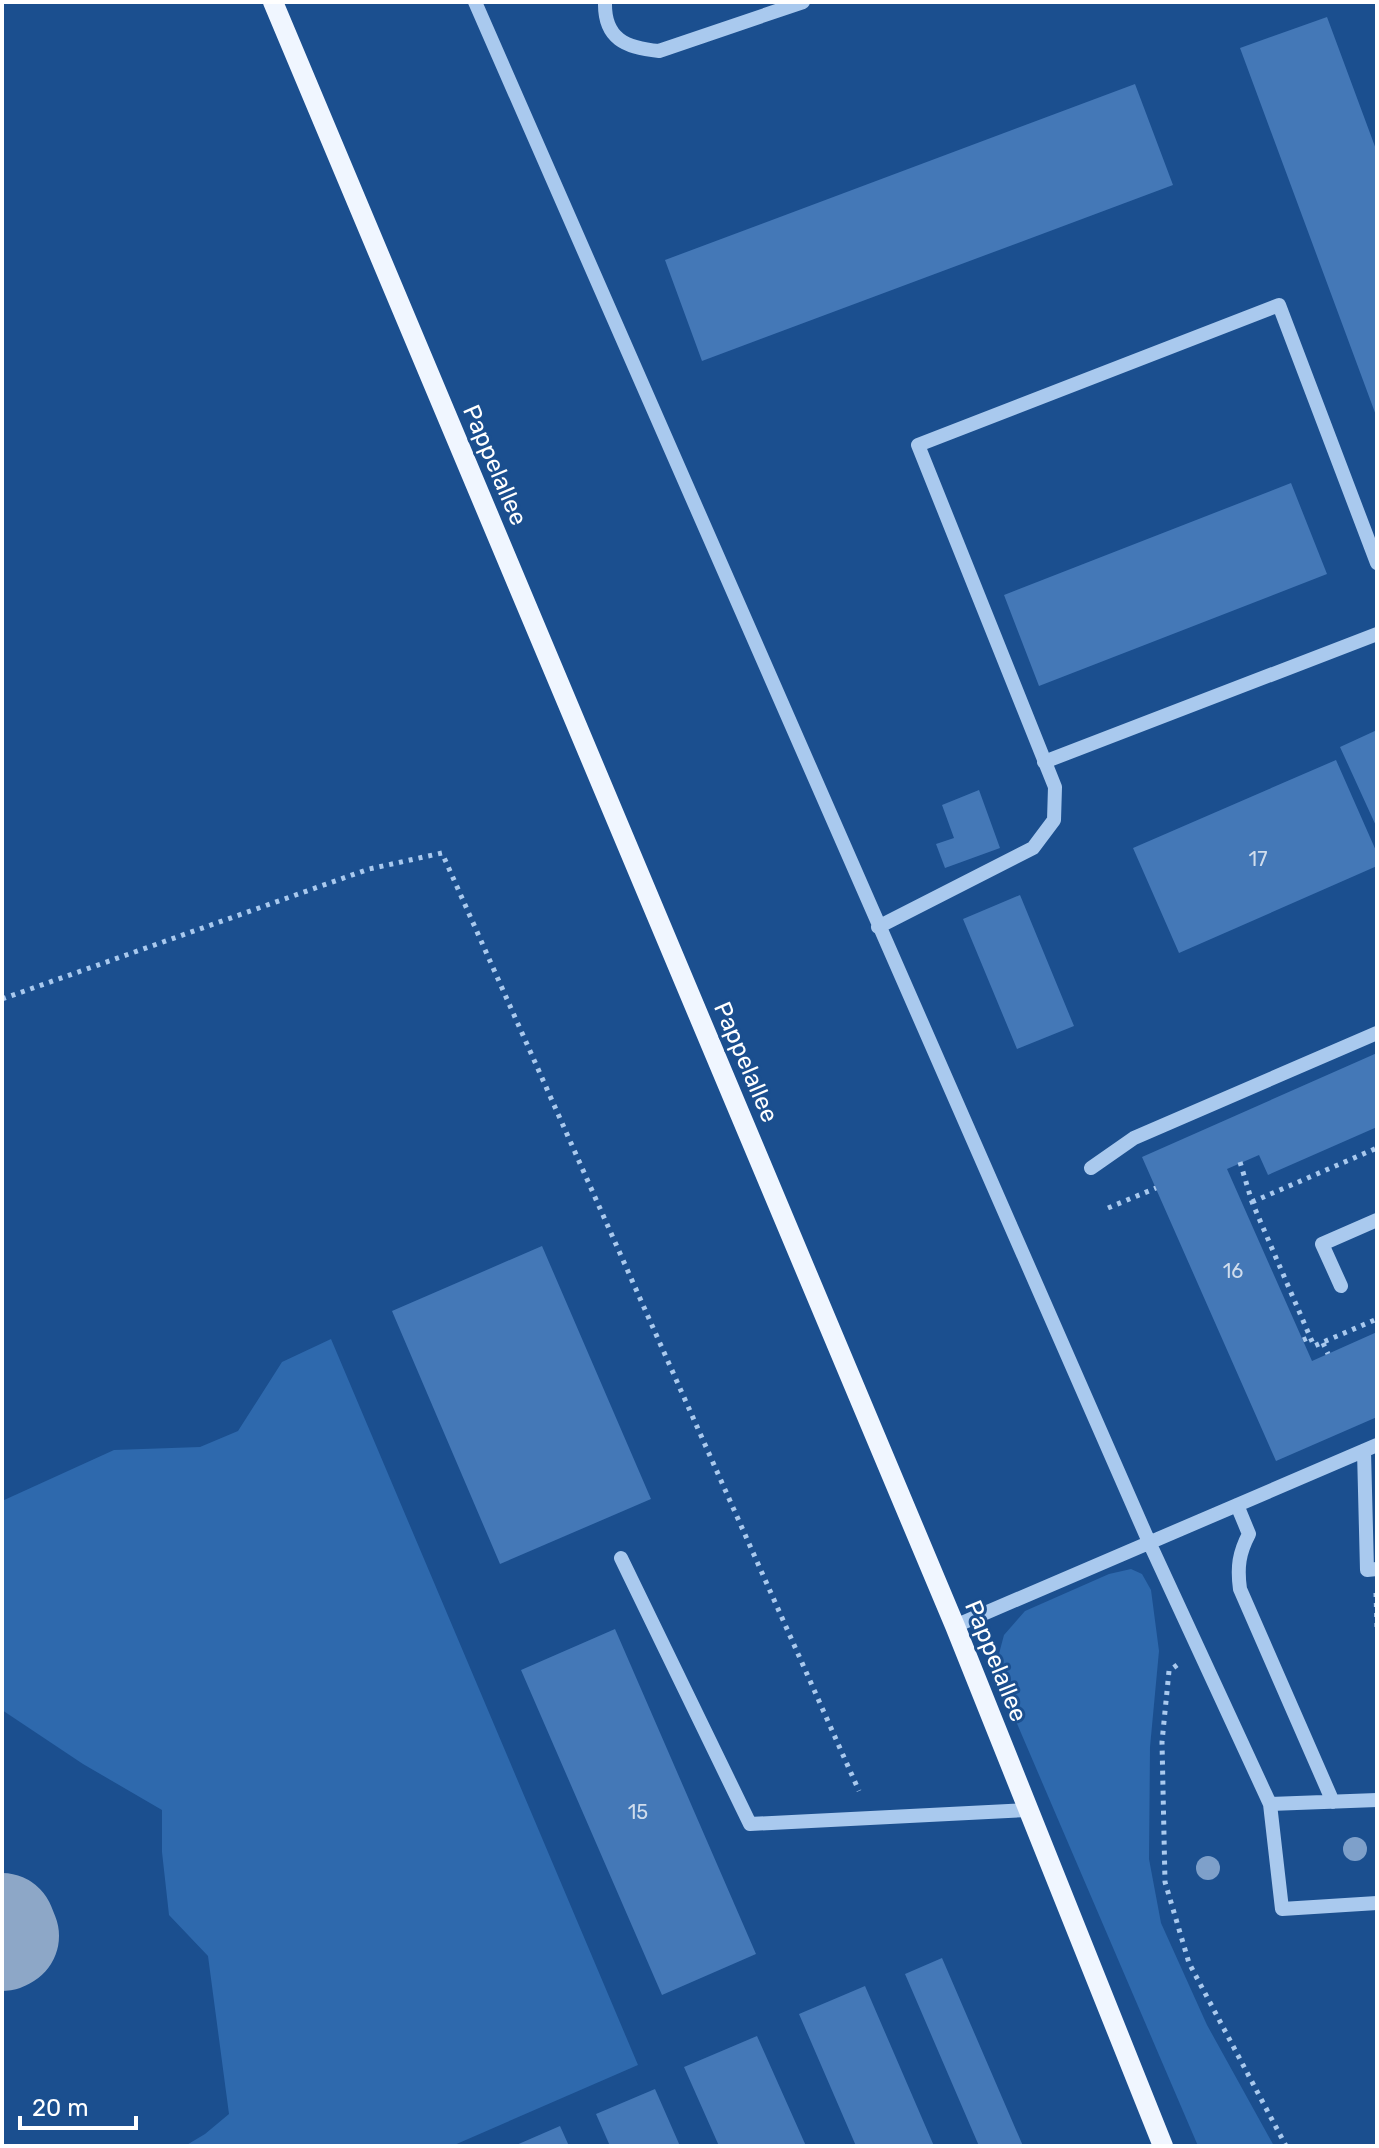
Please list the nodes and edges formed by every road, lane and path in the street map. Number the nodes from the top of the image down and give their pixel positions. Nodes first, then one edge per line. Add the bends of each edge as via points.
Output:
1 (273, 2) edge
2 (475, 2) edge
3 (605, 2) edge
4 (803, 2) edge
5 (1377, 563) edge
6 (1377, 634) edge
7 (1044, 762) junction
8 (878, 927) junction
9 (2, 999) edge
10 (1377, 1033) edge
11 (1377, 1148) edge
12 (1240, 1162) dead end
13 (1091, 1168) dead end
14 (1156, 1188) dead end
15 (1252, 1202) junction
16 (1108, 1208) dead end
17 (1377, 1220) edge
18 (1341, 1286) dead end
19 (1377, 1319) edge
20 (1310, 1337) junction
21 (1303, 1340) dead end
22 (1323, 1343) junction
23 (1328, 1354) dead end
24 (1370, 1448) edge
25 (1237, 1505) junction
26 (1149, 1542) junction
27 (621, 1558) dead end
28 (1377, 1569) edge
29 (955, 1626) junction
30 (1198, 1650) junction
31 (1377, 1800) edge
32 (1333, 1802) junction
33 (1270, 1804) junction
34 (1027, 1810) junction
35 (871, 1818) junction
36 (1377, 1903) edge
37 (1163, 2146) edge
38 (1286, 2146) edge

1 - 29 main road, Pappelallee
2 - 8 lane
3 - 4 lane via 607,27 621,41 659,51
5 - 7 lane via 1279,305 918,445
6 - 7 lane
7 - 8 lane via 1055,787 1054,820 1033,848
8 - 26 lane
9 - 35 path via 369,869 442,853
10 - 13 lane via 1134,1138
11 - 15 path
12 - 15 path
14 - 16 path
15 - 20 path
17 - 18 lane via 1322,1244
19 - 22 path
20 - 21 path
20 - 22 path via 1314,1346
22 - 23 path
24 - 25 lane
24 - 28 lane via 1367,1570
25 - 26 lane
25 - 32 lane via 1249,1534 1237,1566 1240,1589
26 - 29 lane
26 - 30 lane
27 - 35 lane via 750,1824
29 - 34 main road, Pappelallee
30 - 33 lane
30 - 38 path via 1169,1671 1162,1742 1165,1882 1189,1963
31 - 32 lane
32 - 33 lane
33 - 36 lane via 1282,1909
34 - 35 lane
34 - 37 main road, Pappelallee

